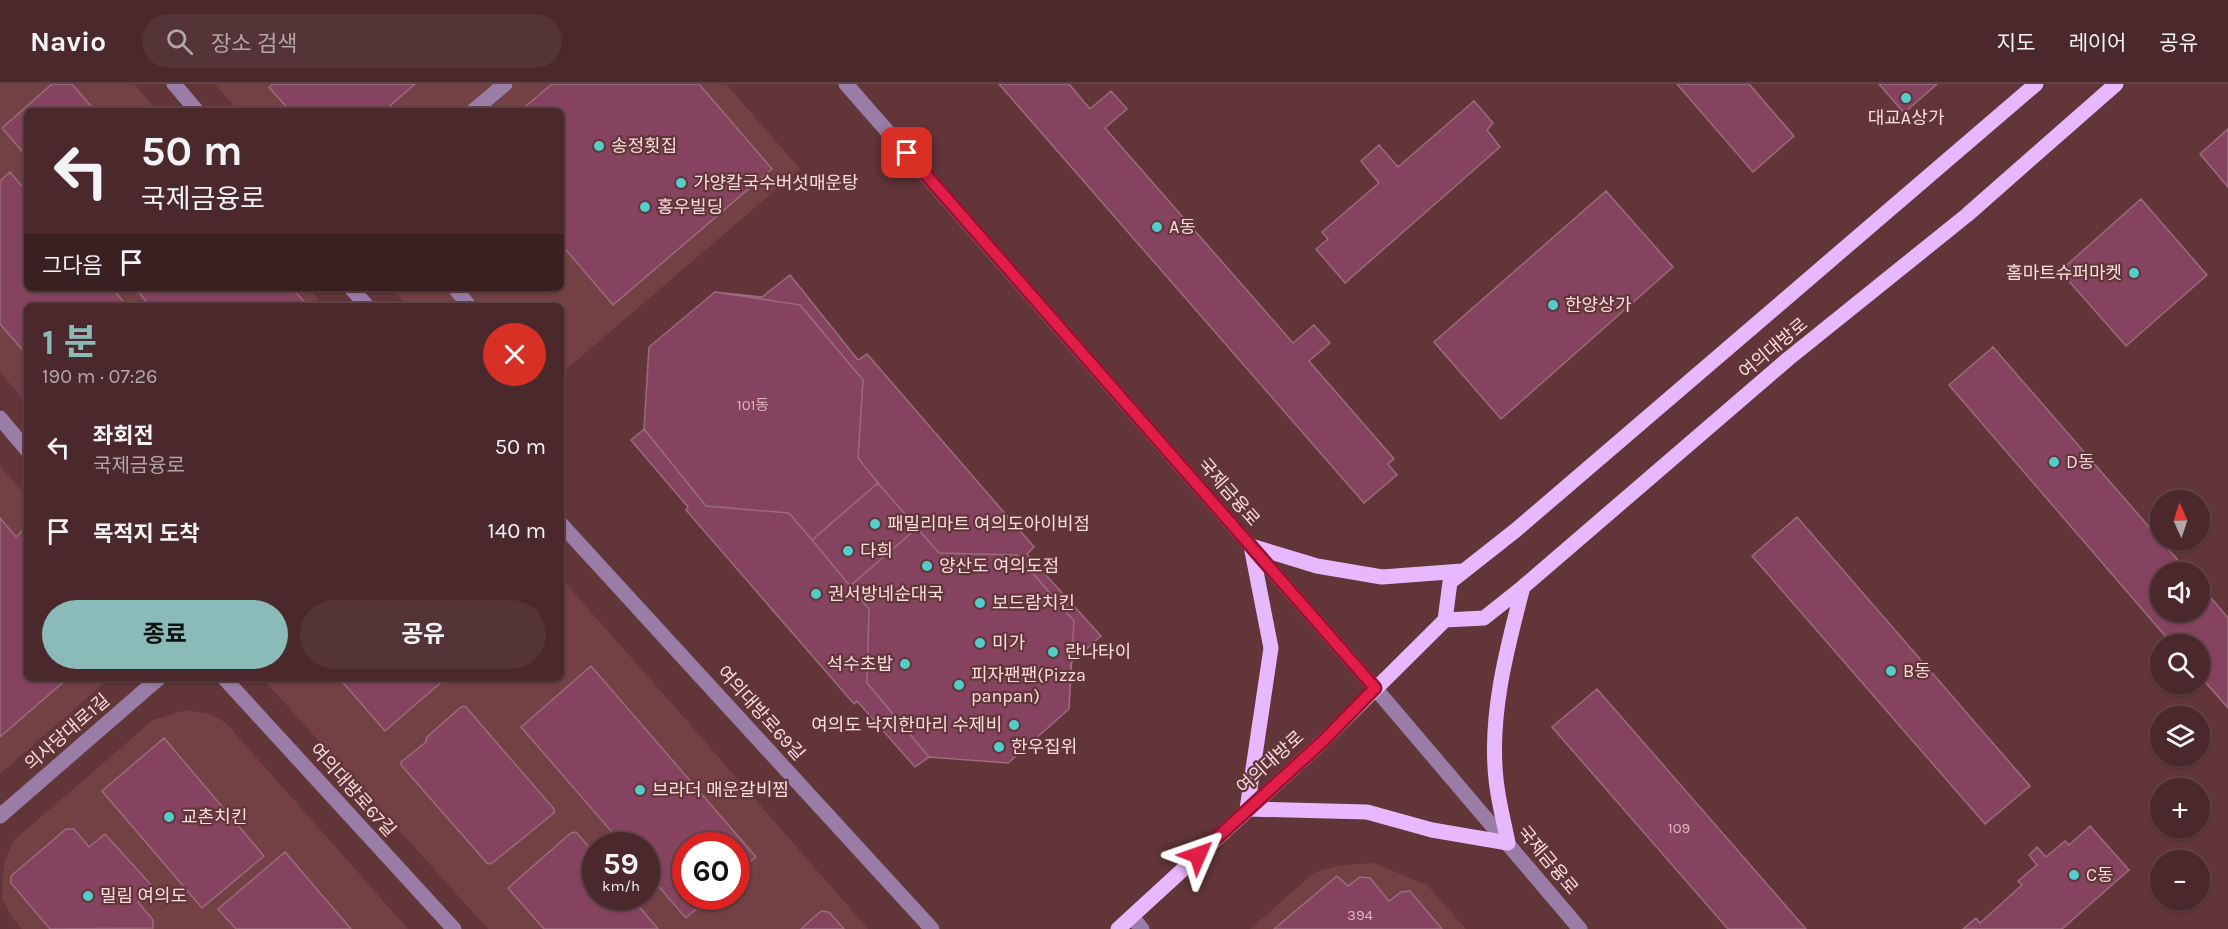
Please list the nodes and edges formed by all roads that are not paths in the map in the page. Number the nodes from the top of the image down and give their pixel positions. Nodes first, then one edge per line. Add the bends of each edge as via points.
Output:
1 (174, 84) edge
2 (505, 84) edge
3 (846, 84) edge
4 (2036, 84) edge
5 (2116, 84) edge
6 (194, 108) edge
7 (477, 108) edge
8 (354, 291) edge
9 (457, 291) edge
10 (364, 303) edge
11 (467, 303) edge
12 (0, 418) edge
13 (24, 446) edge
14 (564, 527) edge
15 (1251, 546) junction
16 (1462, 571) junction
17 (1523, 587) junction
18 (1445, 620) junction
19 (156, 681) edge
20 (227, 681) edge
21 (1375, 688) junction
22 (1247, 809) junction
23 (0, 816) edge
24 (1508, 843) junction
25 (1132, 917) junction
26 (453, 929) edge
27 (932, 929) edge
28 (1118, 929) edge
29 (1142, 929) edge
30 (1580, 929) edge

1 - 6 street
2 - 7 street
3 - 15 street, 국제금융로
4 - 16 main road, 여의대방로 via 1516,530
5 - 17 main road, 여의대방로 via 1967,215 1788,359
8 - 10 street
9 - 11 street
12 - 13 street
14 - 27 street, 여의대방로69길
15 - 16 main road via 1317,566 1382,577
15 - 21 street, 국제금융로
15 - 22 main road via 1271,648
16 - 18 main road, 여의대방로 via 1450,582
17 - 18 main road, 여의대방로 via 1484,618
17 - 24 main road via 1505,656 1496,725 1496,778
18 - 21 main road, 여의대방로
19 - 23 street, 의사당대로1길
20 - 26 street, 여의대방로67길
21 - 22 main road, 여의대방로
21 - 24 street, 국제금융로
22 - 24 main road via 1366,812 1432,830
22 - 25 main road, 여의대방로
24 - 30 street, 국제금융로
25 - 28 main road, 여의대방로
25 - 29 street

